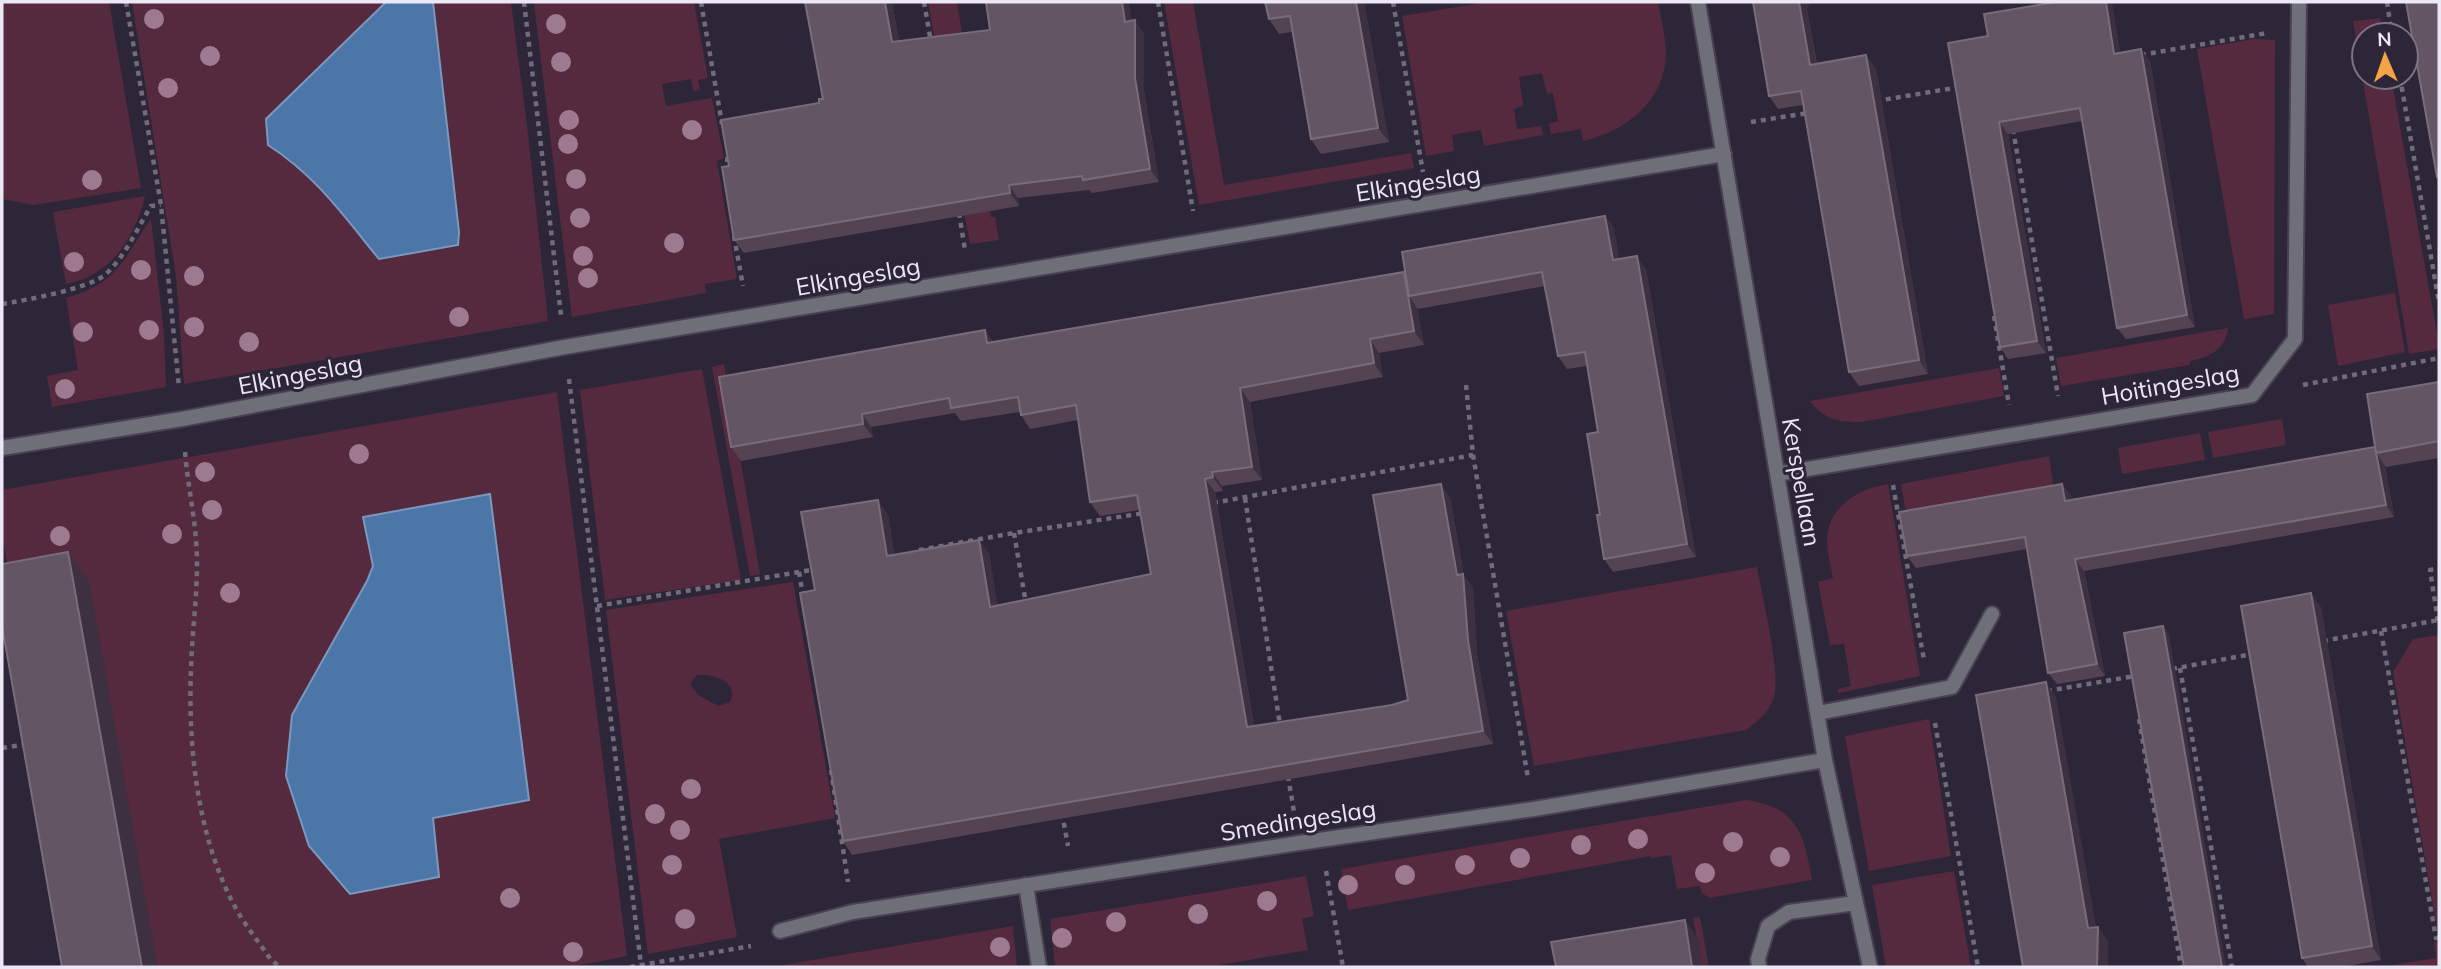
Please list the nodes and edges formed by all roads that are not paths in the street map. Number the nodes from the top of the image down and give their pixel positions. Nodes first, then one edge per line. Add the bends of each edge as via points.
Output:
1 (1698, 2) edge
2 (2299, 2) edge
3 (1724, 154) junction
4 (2, 448) edge
5 (1777, 474) junction
6 (1992, 614) dead end
7 (1818, 713) junction
8 (1825, 760) junction
9 (1026, 885) junction
10 (1856, 903) junction
11 (779, 931) road end
12 (1040, 967) edge
13 (1759, 967) edge
14 (1870, 967) edge

1 - 3 street, Kerspellaan
2 - 5 street, Hoitingeslag via 2295,339 2252,395
3 - 4 street, Elkingeslag via 565,347
3 - 5 street, Kerspellaan
5 - 7 street, Kerspellaan
6 - 7 street via 1952,687
7 - 8 street, Kerspellaan
8 - 9 street, Smedingeslag
8 - 10 street, Kerspellaan
9 - 11 street, Smedingeslag via 853,912
9 - 12 street
10 - 13 street via 1789,912 1768,926
10 - 14 street, Kerspellaan

